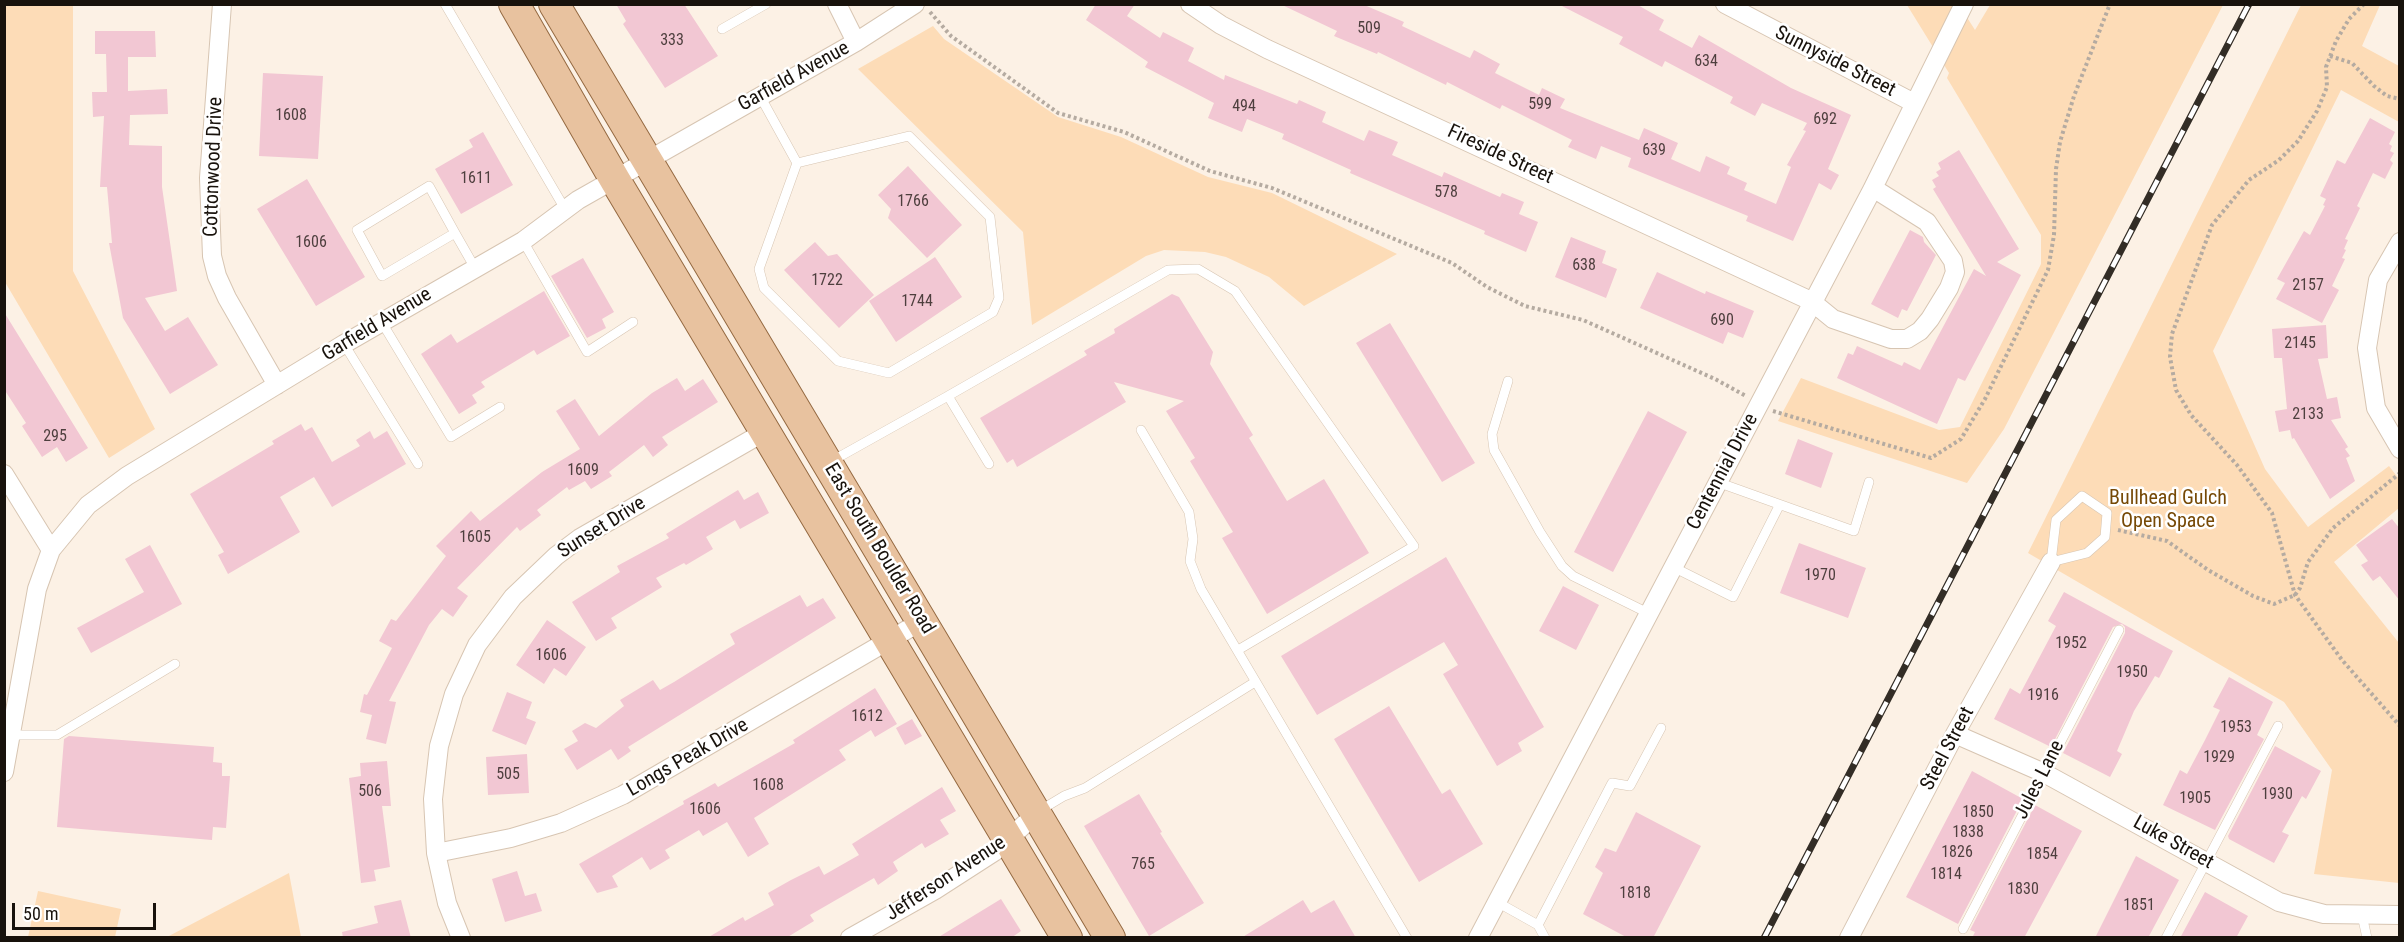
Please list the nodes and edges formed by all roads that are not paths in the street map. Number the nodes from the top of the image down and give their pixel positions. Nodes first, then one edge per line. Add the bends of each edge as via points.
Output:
1 (222, 4) edge
2 (445, 4) edge
3 (514, 4) edge
4 (554, 4) edge
5 (766, 4) edge
6 (837, 4) edge
7 (915, 4) edge
8 (1191, 4) edge
9 (1725, 4) edge
10 (1964, 4) edge
11 (722, 29) dead end
12 (856, 42) junction
13 (760, 96) junction
14 (1914, 103) junction
15 (648, 162) junction
16 (798, 163) junction
17 (615, 180) junction
18 (1873, 188) junction
19 (565, 209) junction
20 (455, 233) junction
21 (523, 241) junction
22 (2400, 242) edge
23 (475, 268) junction
24 (1811, 301) junction
25 (381, 321) junction
26 (633, 322) dead end
27 (344, 344) junction
28 (1508, 381) dead end
29 (277, 385) junction
30 (948, 396) junction
31 (500, 407) dead end
32 (1141, 430) dead end
33 (766, 431) junction
34 (2400, 449) edge
35 (828, 463) junction
36 (418, 464) dead end
37 (989, 464) dead end
38 (4, 474) edge
39 (1717, 482) junction
40 (1869, 482) dead end
41 (1779, 506) junction
42 (51, 550) junction
43 (2051, 562) junction
44 (1673, 567) junction
45 (1648, 613) junction
46 (922, 621) junction
47 (2119, 630) dead end
48 (890, 640) junction
49 (1238, 650) junction
50 (175, 664) dead end
51 (1255, 682) junction
52 (2278, 726) dead end
53 (1661, 728) dead end
54 (1955, 734) junction
55 (11, 735) junction
56 (4, 772) edge
57 (2044, 773) junction
58 (1036, 813) junction
59 (1009, 839) junction
60 (436, 853) junction
61 (2205, 861) junction
62 (1497, 902) junction
63 (2362, 915) junction
64 (2400, 915) edge
65 (1538, 925) junction
66 (1963, 929) dead end
67 (461, 938) edge
68 (850, 938) edge
69 (1067, 938) edge
70 (1110, 938) edge
71 (1407, 938) edge
72 (1478, 938) edge
73 (1545, 938) edge
74 (1849, 938) edge
75 (2166, 938) edge
76 (2367, 938) edge

1 - 29 street, Cottonwood Drive via 209,178 212,256 227,298
2 - 19 lane
3 - 17 main road, East South Boulder Road
4 - 15 main road, East South Boulder Road
5 - 11 lane
6 - 12 street
7 - 12 street, Garfield Avenue
8 - 24 street, Fireside Street via 1266,49
9 - 14 street, Sunnyside Street
10 - 14 street, Centennial Drive
12 - 13 street, Garfield Avenue
13 - 15 street, Garfield Avenue
13 - 16 lane
14 - 18 street, Centennial Drive
15 - 17 street, Garfield Avenue
15 - 35 main road, East South Boulder Road
16 - 16 lane via 759,269 764,288 838,361 890,373 993,312 999,298 990,218 909,136
17 - 19 street, Garfield Avenue
17 - 33 main road, East South Boulder Road
18 - 24 street, Centennial Drive
18 - 24 street via 1927,222 1937,234 1953,261 1955,272 1949,288 1930,319 1907,339 1891,339 1833,319
19 - 21 street, Garfield Avenue
20 - 20 lane via 429,186 357,230 382,276
20 - 23 lane
21 - 23 street, Garfield Avenue
21 - 26 lane via 587,352
22 - 34 street via 2379,280 2367,348 2376,408
23 - 25 street, Garfield Avenue
24 - 39 street, Centennial Drive
25 - 27 street, Garfield Avenue
25 - 31 lane via 451,437
27 - 29 street, Garfield Avenue
27 - 36 lane
28 - 45 lane via 1492,434 1494,450 1540,532 1573,576
29 - 42 street, Garfield Avenue via 102,494 75,519
30 - 35 lane
30 - 37 lane
30 - 49 lane via 1168,270 1198,269 1235,291 1414,546
32 - 49 lane via 1189,512 1193,524 1192,570
33 - 48 main road, East South Boulder Road
33 - 60 street, Sunset Drive via 580,538 513,597 477,645 454,694 439,746 433,800
35 - 46 main road, East South Boulder Road
38 - 42 street
39 - 41 lane
39 - 44 street, Centennial Drive
40 - 41 lane via 1854,531
41 - 44 lane via 1733,597
42 - 55 street, Garfield Avenue via 30,615
43 - 43 lane via 2087,553 2105,537 2107,513 2082,495 2056,520
43 - 54 street, Steel Street
44 - 45 street, Centennial Drive
45 - 62 street, Centennial Drive
46 - 48 street, Longs Peak Drive
46 - 58 main road, East South Boulder Road
47 - 57 lane, Jules Lane
48 - 59 main road, East South Boulder Road
48 - 60 street, Longs Peak Drive via 623,795 561,823 512,838
49 - 51 lane
50 - 55 lane via 57,735
51 - 58 lane via 1085,788
51 - 71 lane
52 - 61 lane
53 - 65 lane via 1630,786 1612,783
54 - 57 street, Luke Street
54 - 74 street, Steel Street
55 - 56 street, Garfield Avenue
57 - 61 street, Luke Street
57 - 66 lane, Jules Lane
58 - 59 street, Jefferson Avenue
58 - 70 main road, East South Boulder Road
59 - 68 street, Jefferson Avenue via 935,890
59 - 69 main road, East South Boulder Road
60 - 67 street, Sunset Drive via 447,903
61 - 63 street, Luke Street via 2279,902 2324,914
61 - 75 lane
62 - 65 lane
62 - 72 street, Centennial Drive
63 - 64 street, Luke Street
63 - 76 lane
65 - 73 lane

